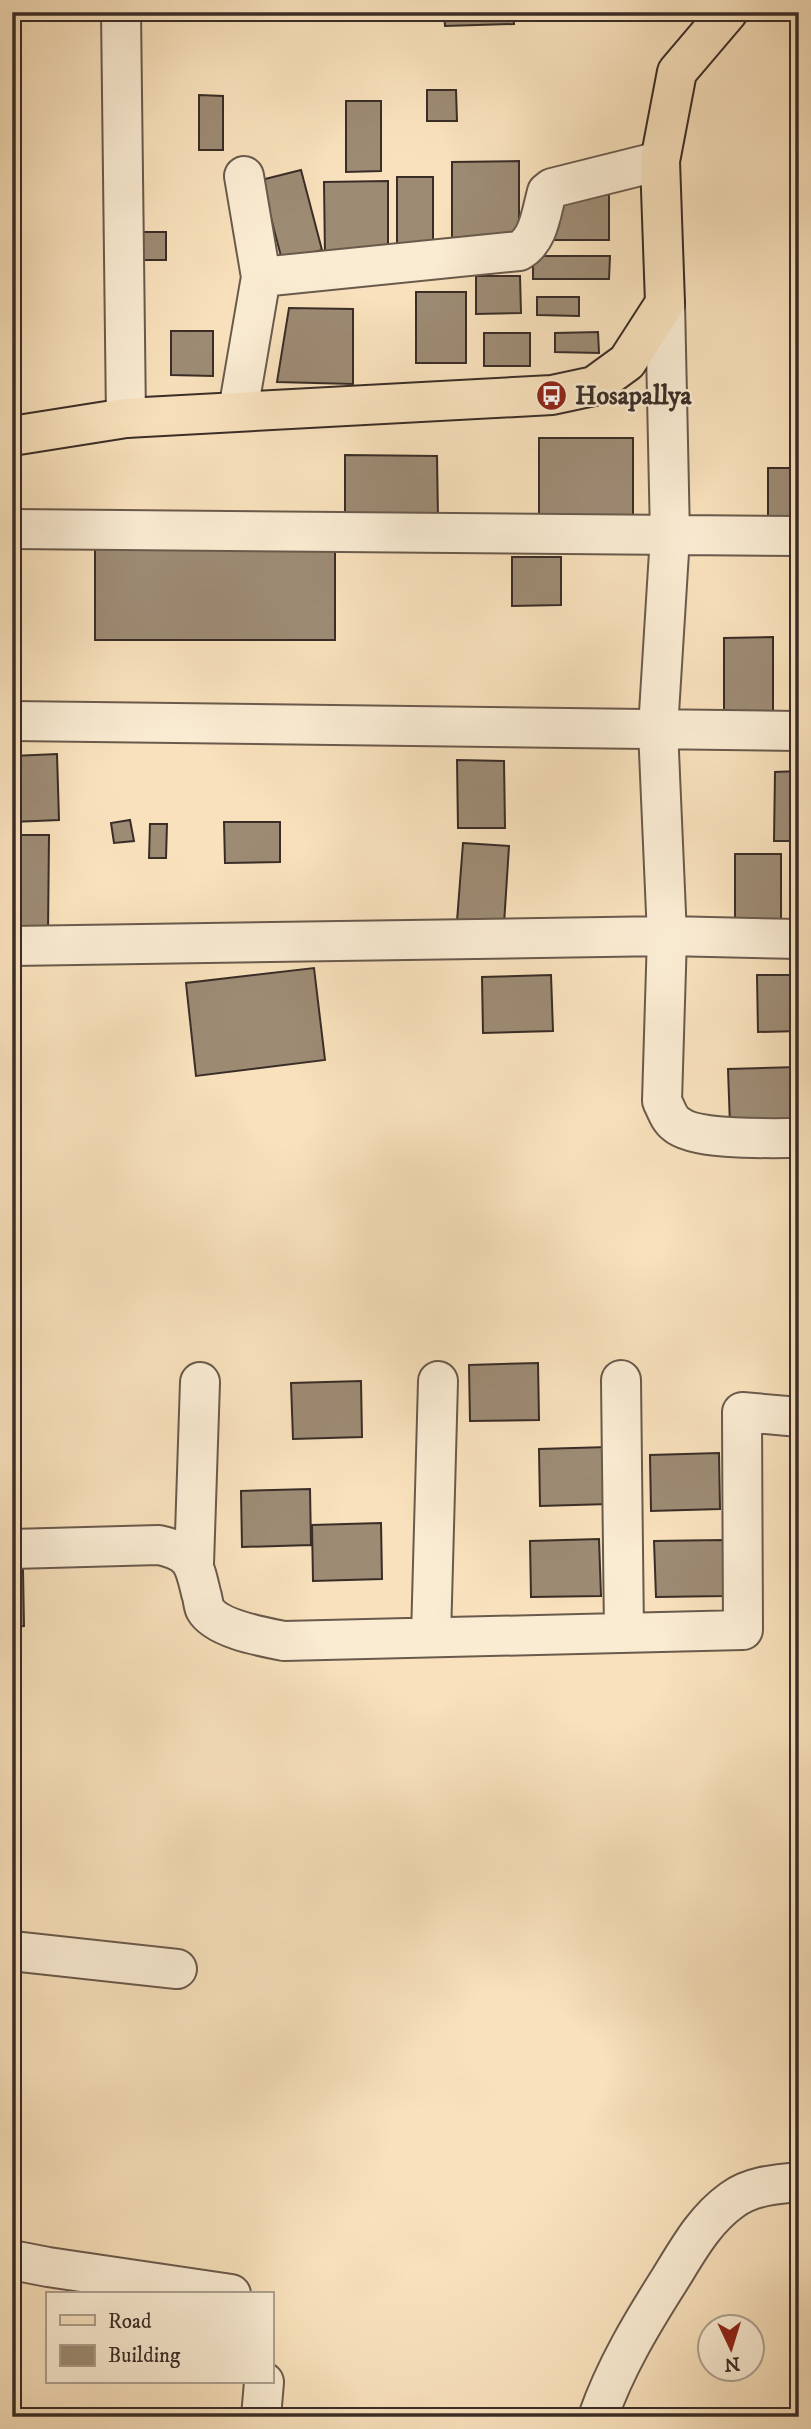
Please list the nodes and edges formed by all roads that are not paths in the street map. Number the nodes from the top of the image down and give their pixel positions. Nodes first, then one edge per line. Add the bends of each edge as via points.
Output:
1 (121, 12) edge
2 (728, 12) edge
3 (660, 161) junction
4 (244, 176) dead end
5 (261, 277) junction
6 (665, 303) junction
7 (238, 411) junction
8 (126, 418) junction
9 (12, 436) edge
10 (12, 530) edge
11 (670, 536) junction
12 (799, 536) edge
13 (12, 721) edge
14 (658, 729) junction
15 (799, 730) edge
16 (667, 936) junction
17 (799, 939) edge
18 (12, 946) edge
19 (799, 1138) edge
20 (621, 1380) dead end
21 (438, 1381) dead end
22 (200, 1382) dead end
23 (799, 1417) edge
24 (12, 1549) edge
25 (194, 1564) junction
26 (624, 1633) junction
27 (431, 1637) junction
28 (12, 1951) edge
29 (177, 1969) dead end
30 (799, 2182) edge
31 (12, 2260) edge
32 (217, 2292) edge
33 (264, 2384) edge
34 (261, 2417) edge
35 (598, 2417) edge

1 - 8 street
2 - 3 main road via 677,72
3 - 5 street via 552,188 533,239 519,251
3 - 6 main road
4 - 5 street
5 - 7 street
6 - 7 main road via 627,362 594,386 552,395
6 - 11 street
7 - 8 main road
8 - 9 main road
10 - 11 street
11 - 12 street
11 - 14 street
13 - 14 street
14 - 15 street
14 - 16 street
16 - 17 street
16 - 18 street
16 - 19 street via 662,1101 674,1123 683,1130 712,1136
20 - 26 street
21 - 27 street
22 - 25 street
23 - 26 street via 743,1412 743,1630
24 - 25 street via 159,1545 181,1552
25 - 27 street via 206,1610 250,1635 284,1641
26 - 27 street
28 - 29 street
30 - 35 street via 768,2184 734,2198 704,2225 640,2327
31 - 32 street
33 - 34 street

